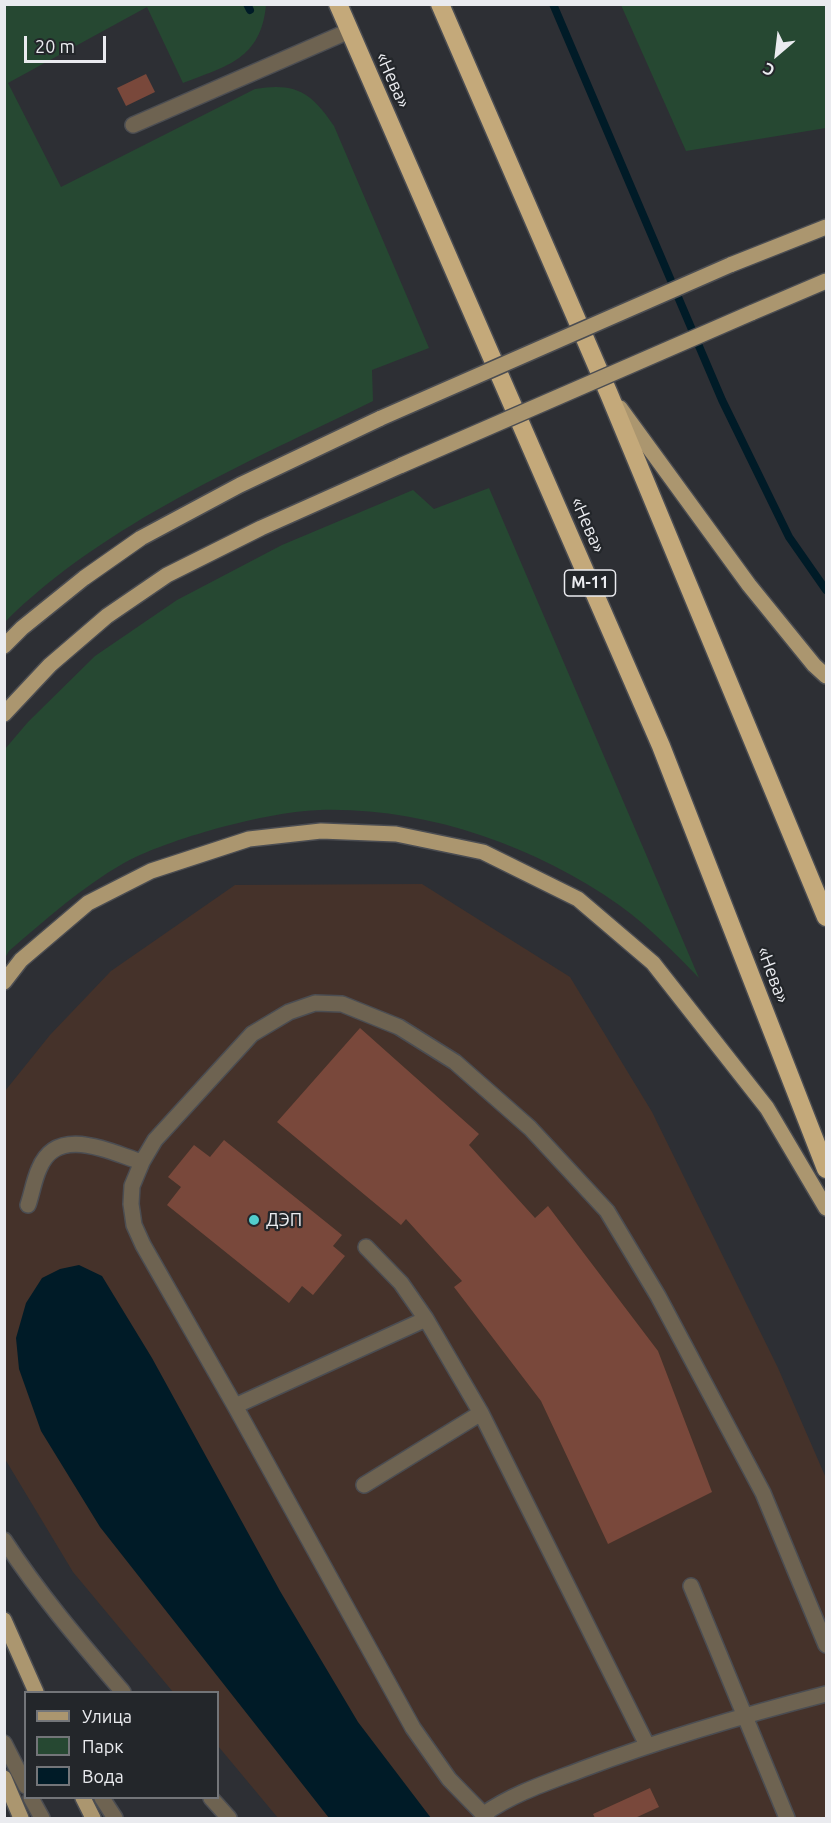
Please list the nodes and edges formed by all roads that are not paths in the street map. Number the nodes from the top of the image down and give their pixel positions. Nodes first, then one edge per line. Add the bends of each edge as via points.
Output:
1 (338, 4) edge
2 (440, 4) edge
3 (349, 31) junction
4 (133, 125) dead end
5 (826, 227) edge
6 (826, 281) edge
7 (609, 394) junction
8 (4, 646) edge
9 (826, 676) edge
10 (4, 714) edge
11 (826, 917) edge
12 (4, 982) edge
13 (142, 1162) junction
14 (826, 1169) edge
15 (28, 1204) dead end
16 (826, 1208) edge
17 (366, 1247) dead end
18 (426, 1319) junction
19 (235, 1406) junction
20 (481, 1413) junction
21 (364, 1485) dead end
22 (4, 1540) edge
23 (691, 1586) dead end
24 (4, 1620) edge
25 (826, 1645) edge
26 (35, 1691) edge
27 (122, 1691) edge
28 (826, 1694) edge
29 (744, 1716) junction
30 (4, 1743) edge
31 (647, 1745) junction
32 (4, 1778) edge
33 (24, 1782) edge
34 (32, 1799) edge
35 (84, 1799) edge
36 (103, 1799) edge
37 (213, 1799) edge
38 (485, 1816) edge
39 (21, 1818) edge
40 (42, 1818) edge
41 (93, 1818) edge
42 (115, 1818) edge
43 (229, 1818) edge
44 (787, 1818) edge

1 - 3 highway, «Нева» / М-11
2 - 7 highway
3 - 4 lane
3 - 14 highway, «Нева» / М-11 via 661,746
5 - 8 main road, bridge via 381,417 240,485 141,538 84,578
6 - 10 main road, bridge via 402,465 167,575 107,616 50,665
7 - 9 main road via 748,585
7 - 11 highway
12 - 16 main road via 21,960 88,903 151,871 249,839 321,831 396,834 483,852 578,899 653,963 767,1108
13 - 15 lane via 67,1143 55,1148 40,1167
13 - 19 lane via 132,1186 134,1225
13 - 25 lane via 155,1140 252,1034 289,1012 315,1003 342,1004 399,1027 455,1062 530,1128 607,1211 658,1296 763,1493
17 - 18 lane via 401,1283
18 - 19 lane
18 - 20 lane
19 - 38 lane via 413,1728 449,1779
20 - 21 lane
20 - 31 lane
22 - 27 lane
23 - 29 lane
24 - 26 main road
28 - 29 lane
29 - 31 lane
29 - 44 lane
30 - 33 lane
31 - 38 lane via 523,1792
32 - 39 main road
34 - 40 lane
35 - 41 main road
36 - 42 lane
37 - 43 lane

